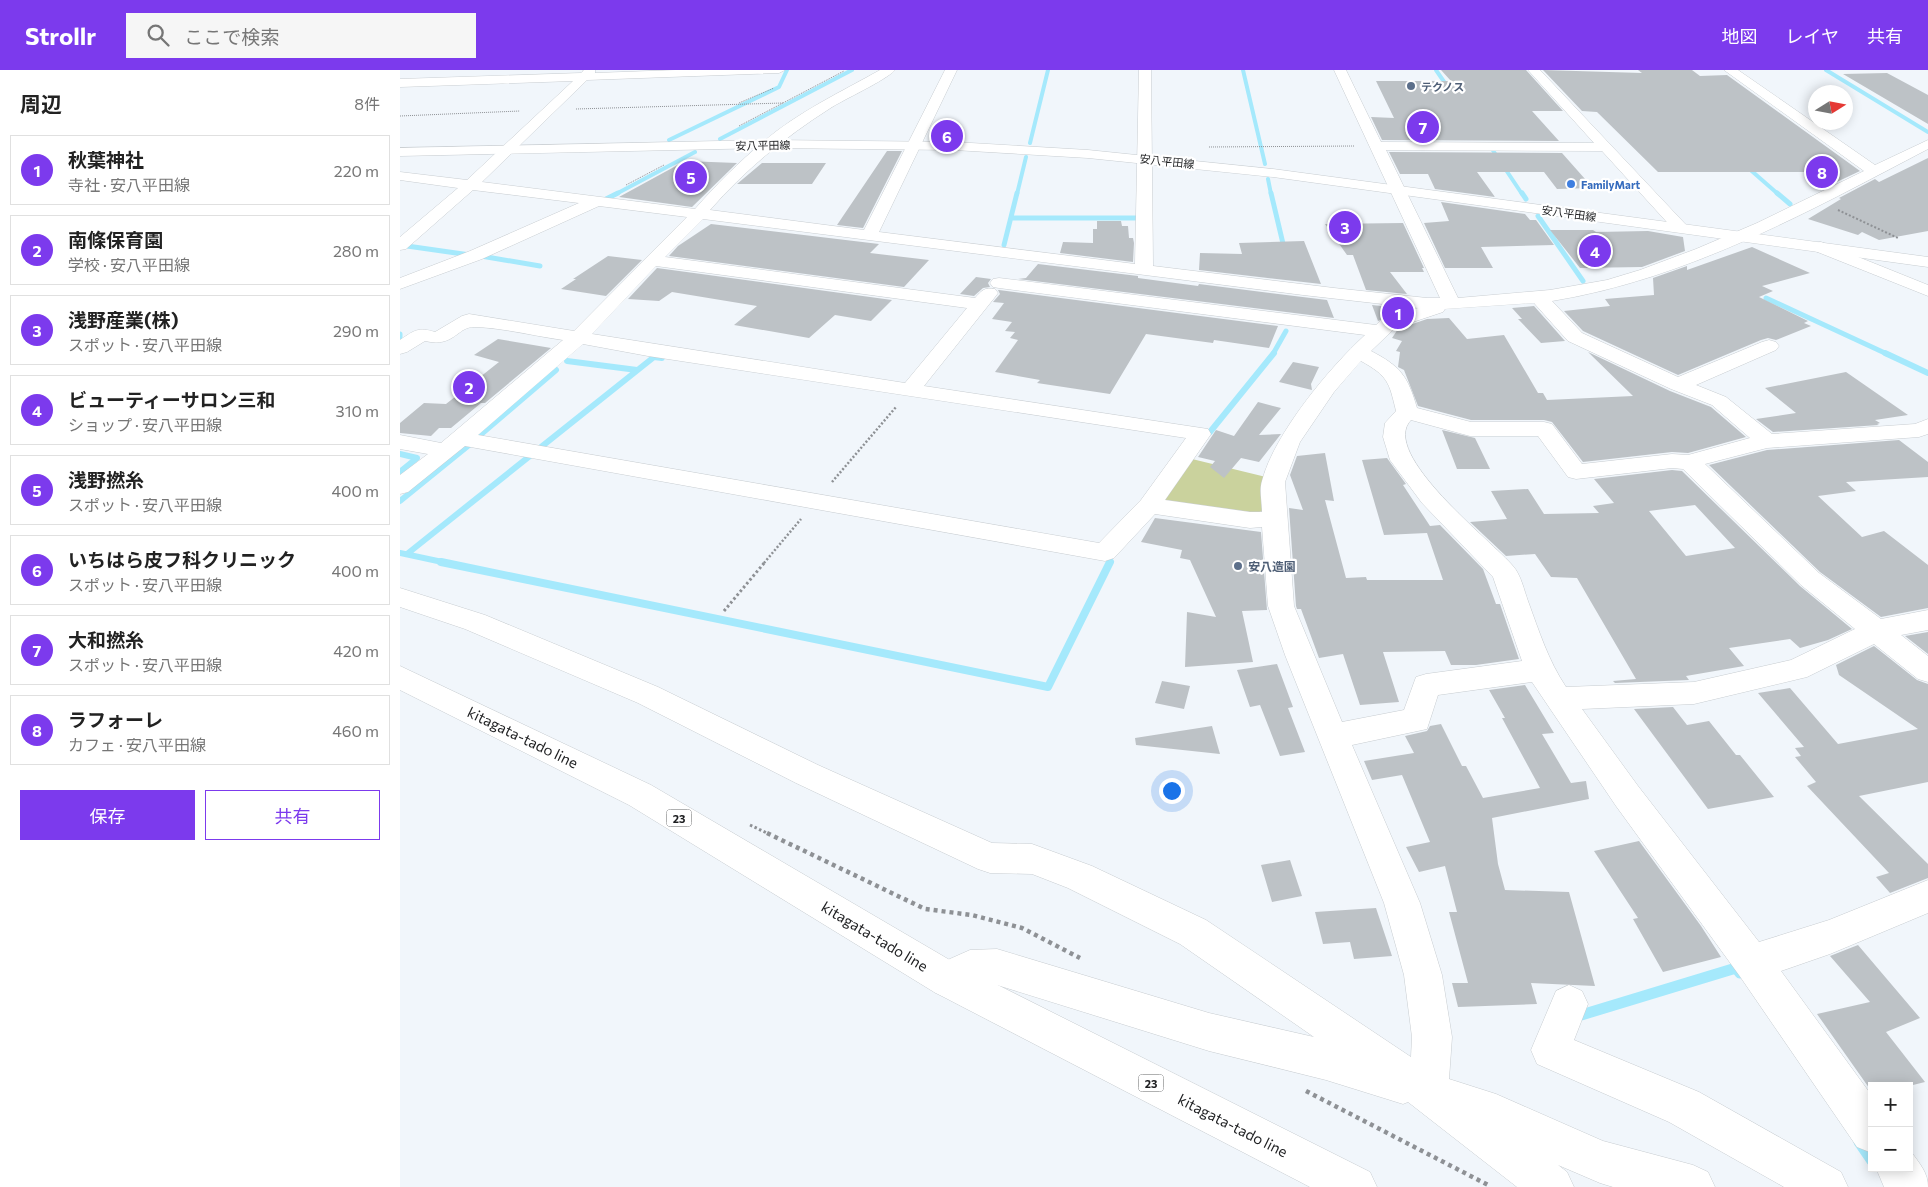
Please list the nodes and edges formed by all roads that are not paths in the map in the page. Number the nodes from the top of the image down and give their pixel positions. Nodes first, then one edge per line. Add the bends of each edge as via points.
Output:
1 (779, 70) edge
2 (889, 70) edge
3 (951, 70) edge
4 (1145, 70) edge
5 (1340, 70) edge
6 (1534, 70) edge
7 (1730, 70) edge
8 (588, 73) edge
9 (400, 82) edge
10 (770, 144) junction
11 (1928, 144) edge
12 (914, 145) junction
13 (1376, 146) junction
14 (1606, 147) junction
15 (506, 150) junction
16 (400, 152) edge
17 (1144, 159) junction
18 (1874, 171) junction
19 (400, 176) edge
20 (470, 185) junction
21 (1396, 189) junction
22 (597, 201) junction
23 (698, 215) junction
24 (1681, 228) junction
25 (869, 236) junction
26 (1742, 236) junction
27 (400, 245) edge
28 (1821, 247) junction
29 (1024, 255) junction
30 (652, 260) junction
31 (1927, 261) edge
32 (1144, 270) junction
33 (999, 283) junction
34 (400, 284) edge
35 (1928, 291) edge
36 (1537, 296) junction
37 (1371, 298) junction
38 (1451, 302) junction
39 (979, 304) junction
40 (1384, 328) junction
41 (579, 337) junction
42 (1769, 346) dead end
43 (400, 348) edge
44 (1358, 352) junction
45 (1678, 385) junction
46 (910, 390) junction
47 (1407, 412) junction
48 (1928, 426) edge
49 (1767, 441) junction
50 (400, 442) edge
51 (454, 445) junction
52 (1689, 462) junction
53 (400, 487) edge
54 (1149, 505) junction
55 (1274, 519) junction
56 (400, 597) edge
57 (1928, 620) edge
58 (1878, 630) junction
59 (1539, 670) junction
60 (1928, 671) edge
61 (400, 677) edge
62 (1558, 699) junction
63 (1333, 736) junction
64 (1928, 896) edge
65 (1752, 962) junction
66 (947, 979) junction
67 (1569, 1004) dead end
68 (1428, 1092) junction
69 (1868, 1127) edge
70 (1900, 1172) edge
71 (1355, 1187) edge
72 (1552, 1187) edge
73 (1693, 1187) edge
74 (1826, 1187) edge
75 (1910, 1187) edge

1 - 8 street
2 - 10 street via 795,125
3 - 12 street
4 - 17 street
5 - 13 street
6 - 14 street
7 - 18 street
8 - 9 street
8 - 15 street
10 - 12 street, 安八平田線
10 - 15 street, 安八平田線
10 - 23 street
11 - 18 street
12 - 17 street, 安八平田線
12 - 25 street
13 - 14 street
13 - 21 street
14 - 24 street
15 - 16 street, 安八平田線
15 - 20 street
17 - 21 street, 安八平田線
17 - 32 street
18 - 26 street
19 - 20 street
20 - 22 street
20 - 27 street
21 - 24 street, 安八平田線
21 - 38 street via 1414,220
22 - 23 street
22 - 34 street via 476,255
23 - 25 street
23 - 30 street
24 - 26 street, 安八平田線
25 - 29 street
26 - 28 street, 安八平田線
26 - 36 street via 1630,279
28 - 31 street, 安八平田線
28 - 35 street
29 - 32 street
29 - 33 street
30 - 39 street
30 - 41 street
32 - 37 street
33 - 39 street
33 - 40 street
36 - 38 street
36 - 45 street via 1574,337
37 - 38 street
37 - 40 street
38 - 40 street
39 - 46 street
40 - 44 street
41 - 43 street via 469,320 438,338 422,334
41 - 46 street
41 - 51 street
42 - 45 street
44 - 47 street via 1390,370 1400,383
44 - 55 street via 1327,388 1289,442 1273,482
45 - 49 street via 1719,401
46 - 54 street via 1200,434
47 - 52 street via 1470,429 1544,429 1576,472
47 - 59 street via 1396,423 1394,437 1401,460 1430,498 1505,573
48 - 49 street
49 - 52 street
50 - 51 street
51 - 53 street
51 - 54 street via 1105,552
52 - 58 street via 1810,579
54 - 55 street via 1250,520
55 - 63 street via 1281,606
56 - 68 street via 475,622 648,695 807,774 990,858 1032,858 1080,877 1192,932
57 - 58 street
58 - 60 street
58 - 62 street via 1797,669 1694,694
59 - 62 street
59 - 63 street via 1426,685 1416,720
61 - 66 street, kitagata-tado line / 23 via 640,795
62 - 65 street
63 - 68 street via 1402,903 1423,975 1432,1037
64 - 65 street via 1830,937
65 - 69 street
66 - 68 street via 970,968 997,967 1209,1032 1326,1060
66 - 71 street, kitagata-tado line / 23
67 - 74 street via 1551,1050 1684,1107
68 - 72 street
68 - 73 street via 1496,1115 1600,1162
70 - 75 street

